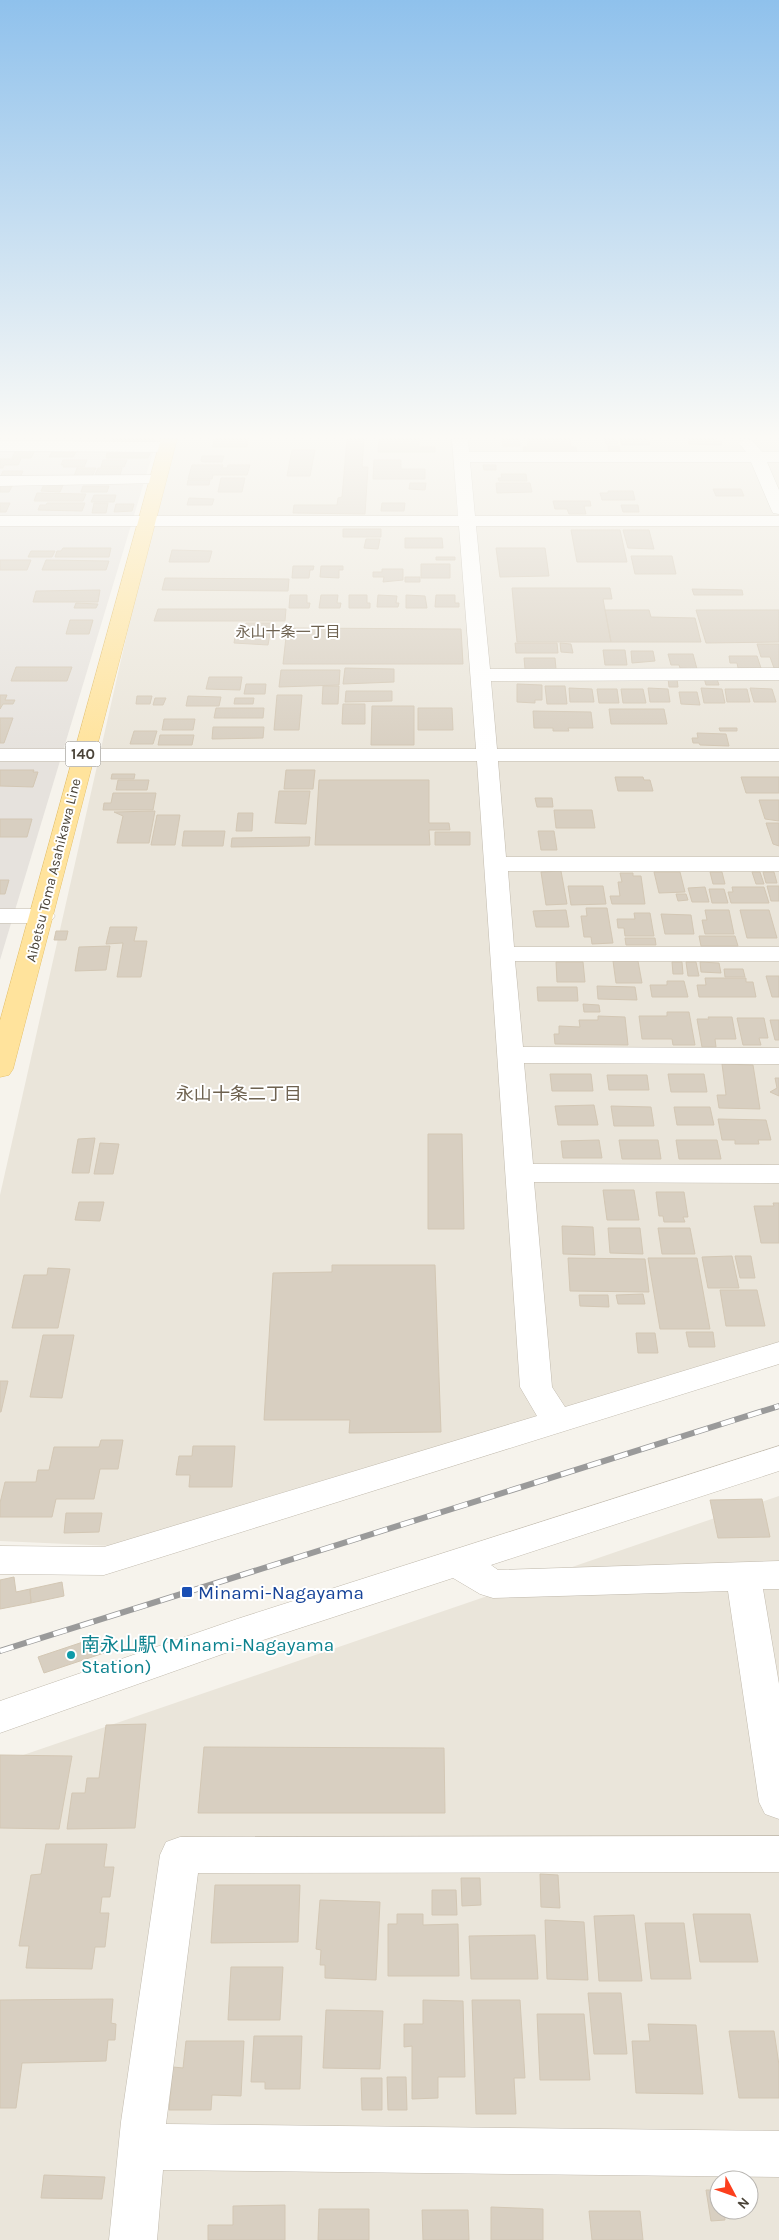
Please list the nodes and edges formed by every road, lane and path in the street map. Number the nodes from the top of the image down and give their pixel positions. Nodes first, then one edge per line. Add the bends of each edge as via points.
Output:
1 (141, 544) edge
2 (469, 544) edge
3 (779, 674) edge
4 (481, 675) junction
5 (0, 755) edge
6 (83, 755) junction
7 (486, 755) junction
8 (779, 755) edge
9 (495, 864) junction
10 (779, 864) edge
11 (0, 916) edge
12 (43, 916) junction
13 (503, 954) junction
14 (779, 954) edge
15 (510, 1055) junction
16 (779, 1056) edge
17 (0, 1069) edge
18 (520, 1173) junction
19 (779, 1174) edge
20 (779, 1353) edge
21 (557, 1422) junction
22 (779, 1458) edge
23 (0, 1560) edge
24 (459, 1564) junction
25 (779, 1575) edge
26 (743, 1576) junction
27 (0, 1718) edge
28 (779, 1802) edge
29 (779, 1854) edge
30 (142, 2147) junction
31 (779, 2154) edge
32 (133, 2240) edge

1 - 6 main road, Aibetsu Toma Asahikawa Line / 140
2 - 4 street
3 - 4 street
4 - 7 street
5 - 6 street
6 - 7 street
6 - 12 main road, Aibetsu Toma Asahikawa Line / 140
7 - 8 street
7 - 9 street
9 - 10 street
9 - 13 street
11 - 12 street
12 - 17 main road, Aibetsu Toma Asahikawa Line / 140
13 - 14 street
13 - 15 street
15 - 16 street
15 - 18 street
18 - 19 street
18 - 21 street via 536,1387
20 - 21 street
21 - 23 street via 104,1561
22 - 24 street
24 - 26 street via 493,1584
24 - 27 street via 237,1634
25 - 26 street
26 - 28 street
29 - 30 street via 180,1855
30 - 31 street
30 - 32 street

